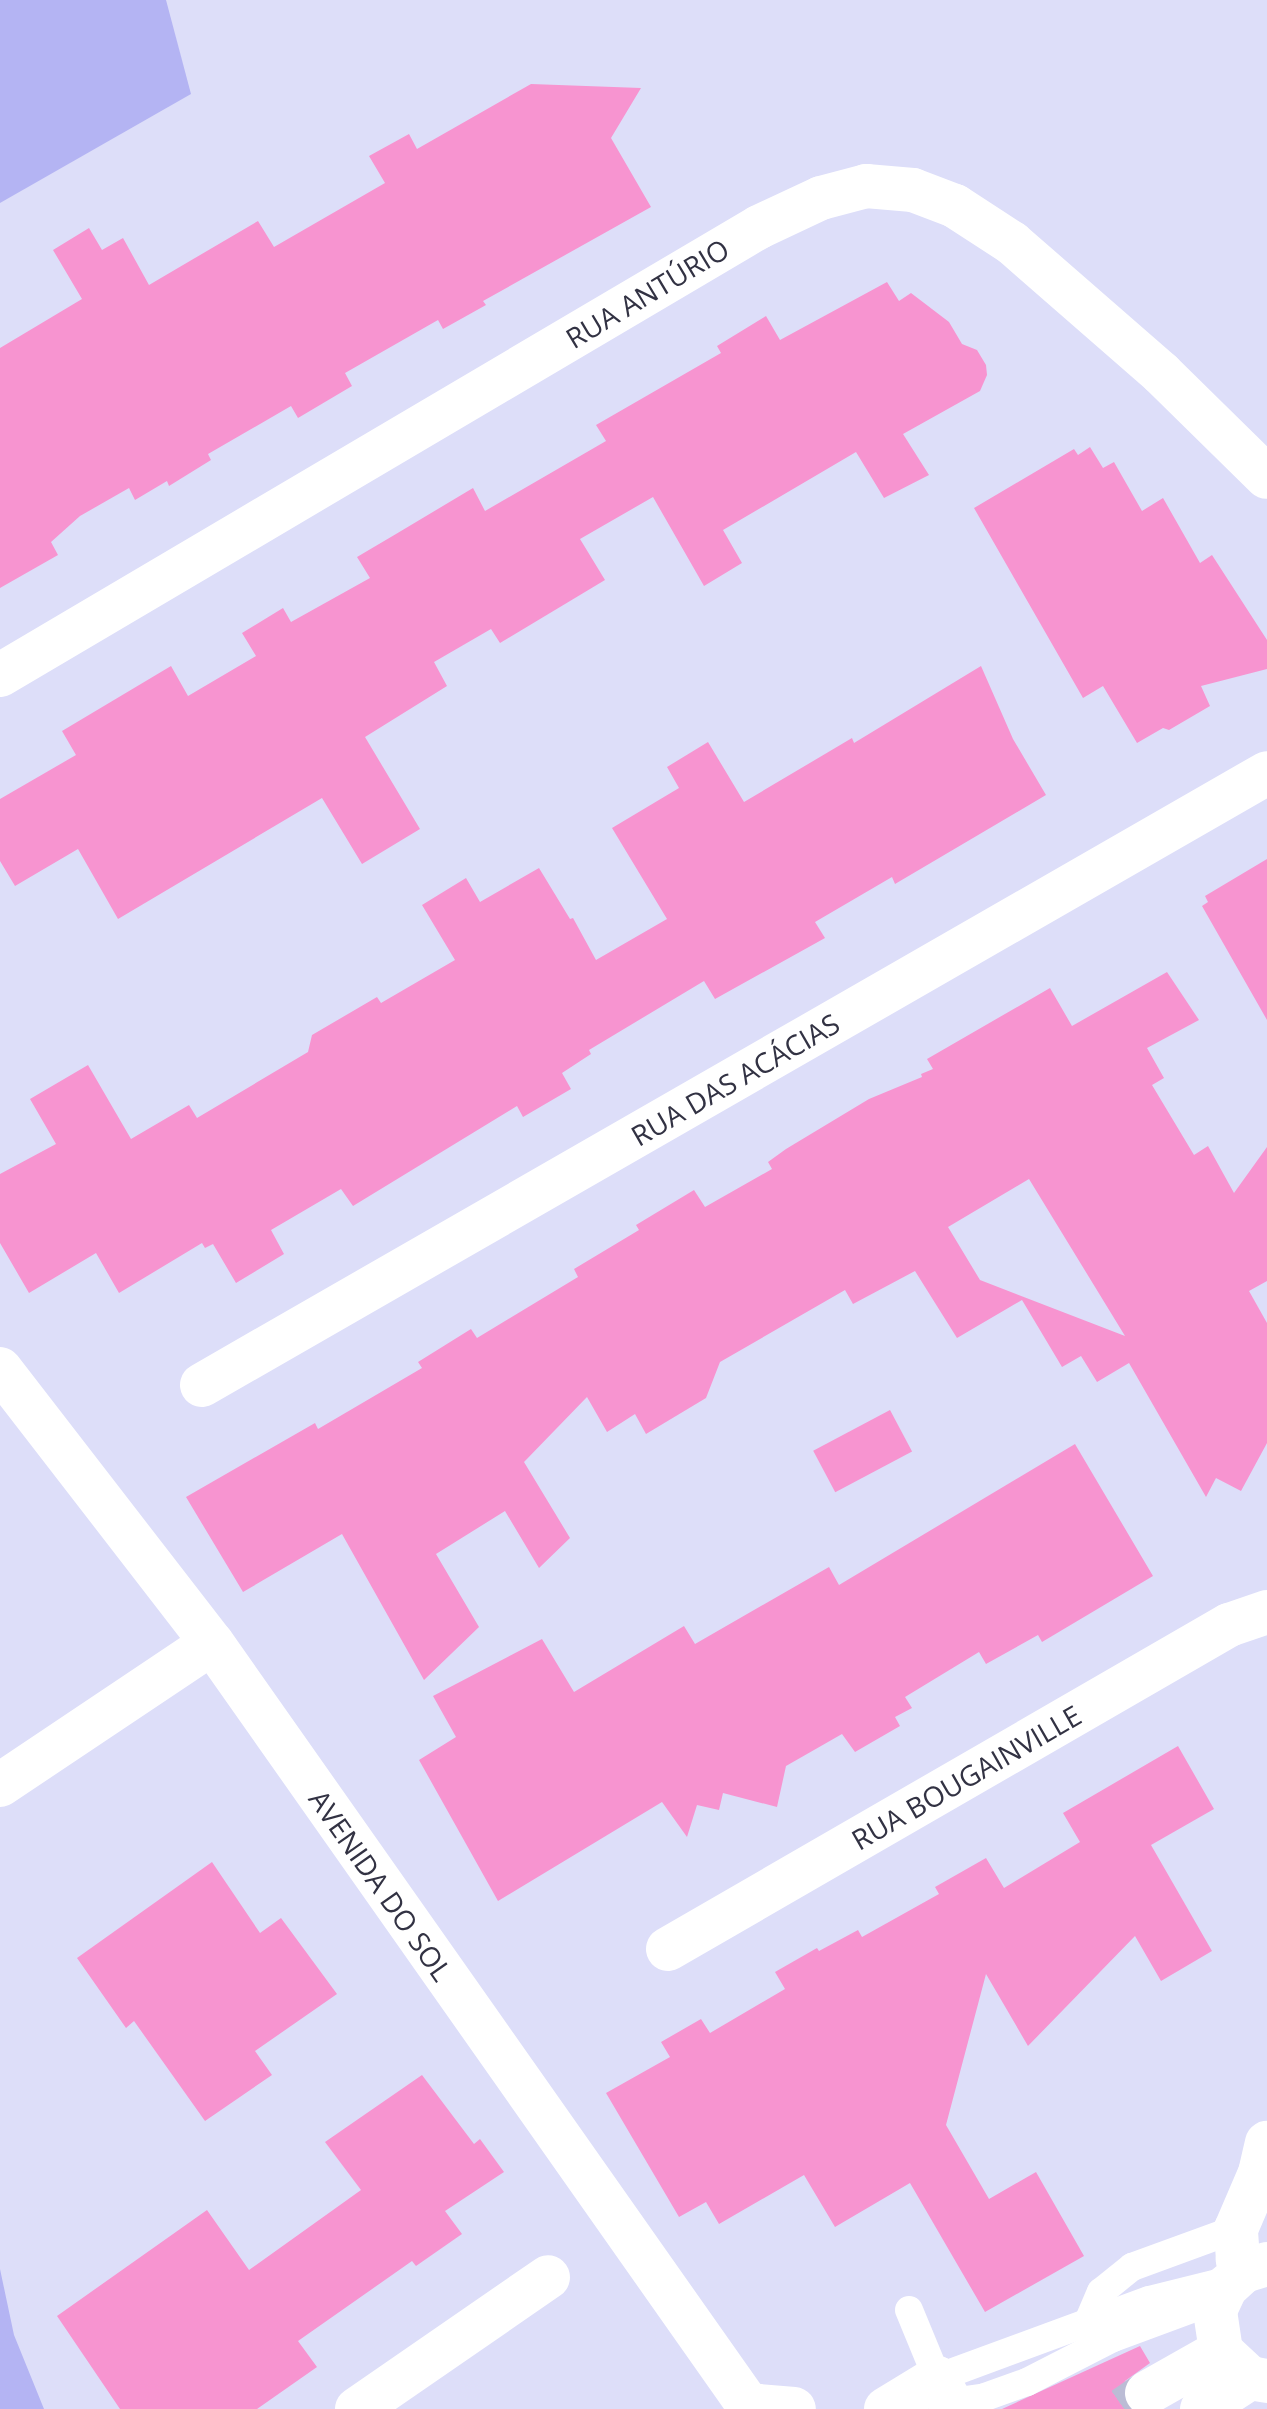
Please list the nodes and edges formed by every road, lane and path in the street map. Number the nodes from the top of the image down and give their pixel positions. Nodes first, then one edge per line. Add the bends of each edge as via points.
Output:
1 (1267, 477) edge
2 (0, 675) edge
3 (1267, 773) edge
4 (0, 1369) edge
5 (202, 1385) dead end
6 (1267, 1612) edge
7 (212, 1643) junction
8 (0, 1785) edge
9 (668, 1949) dead end
10 (1267, 2143) edge
11 (1240, 2268) edge
12 (548, 2277) dead end
13 (909, 2310) dead end
14 (1088, 2322) junction
15 (1246, 2370) edge
16 (1147, 2393) tunnel mouth
17 (944, 2399) edge
18 (749, 2407) edge
19 (357, 2409) edge
20 (794, 2409) edge
21 (886, 2409) edge
22 (1202, 2409) edge

1 - 2 street, RUA ANTÚRIO via 1161,373 1012,243 955,206 913,190 866,186 821,198 759,227
3 - 5 street, RUA DAS ACÁCIAS
4 - 7 street, AVENIDA DO SOL
6 - 9 street, RUA BOUGAINVILLE via 1229,1625
7 - 8 street
7 - 18 street, AVENIDA DO SOL
10 - 11 street
11 - 14 lane
11 - 14 lane via 1132,2267 1101,2292
11 - 15 street via 1215,2311
11 - 17 lane via 1027,2382 985,2397
12 - 19 street
13 - 17 lane
14 - 17 lane
15 - 16 street
15 - 22 street
17 - 21 street
18 - 20 street

